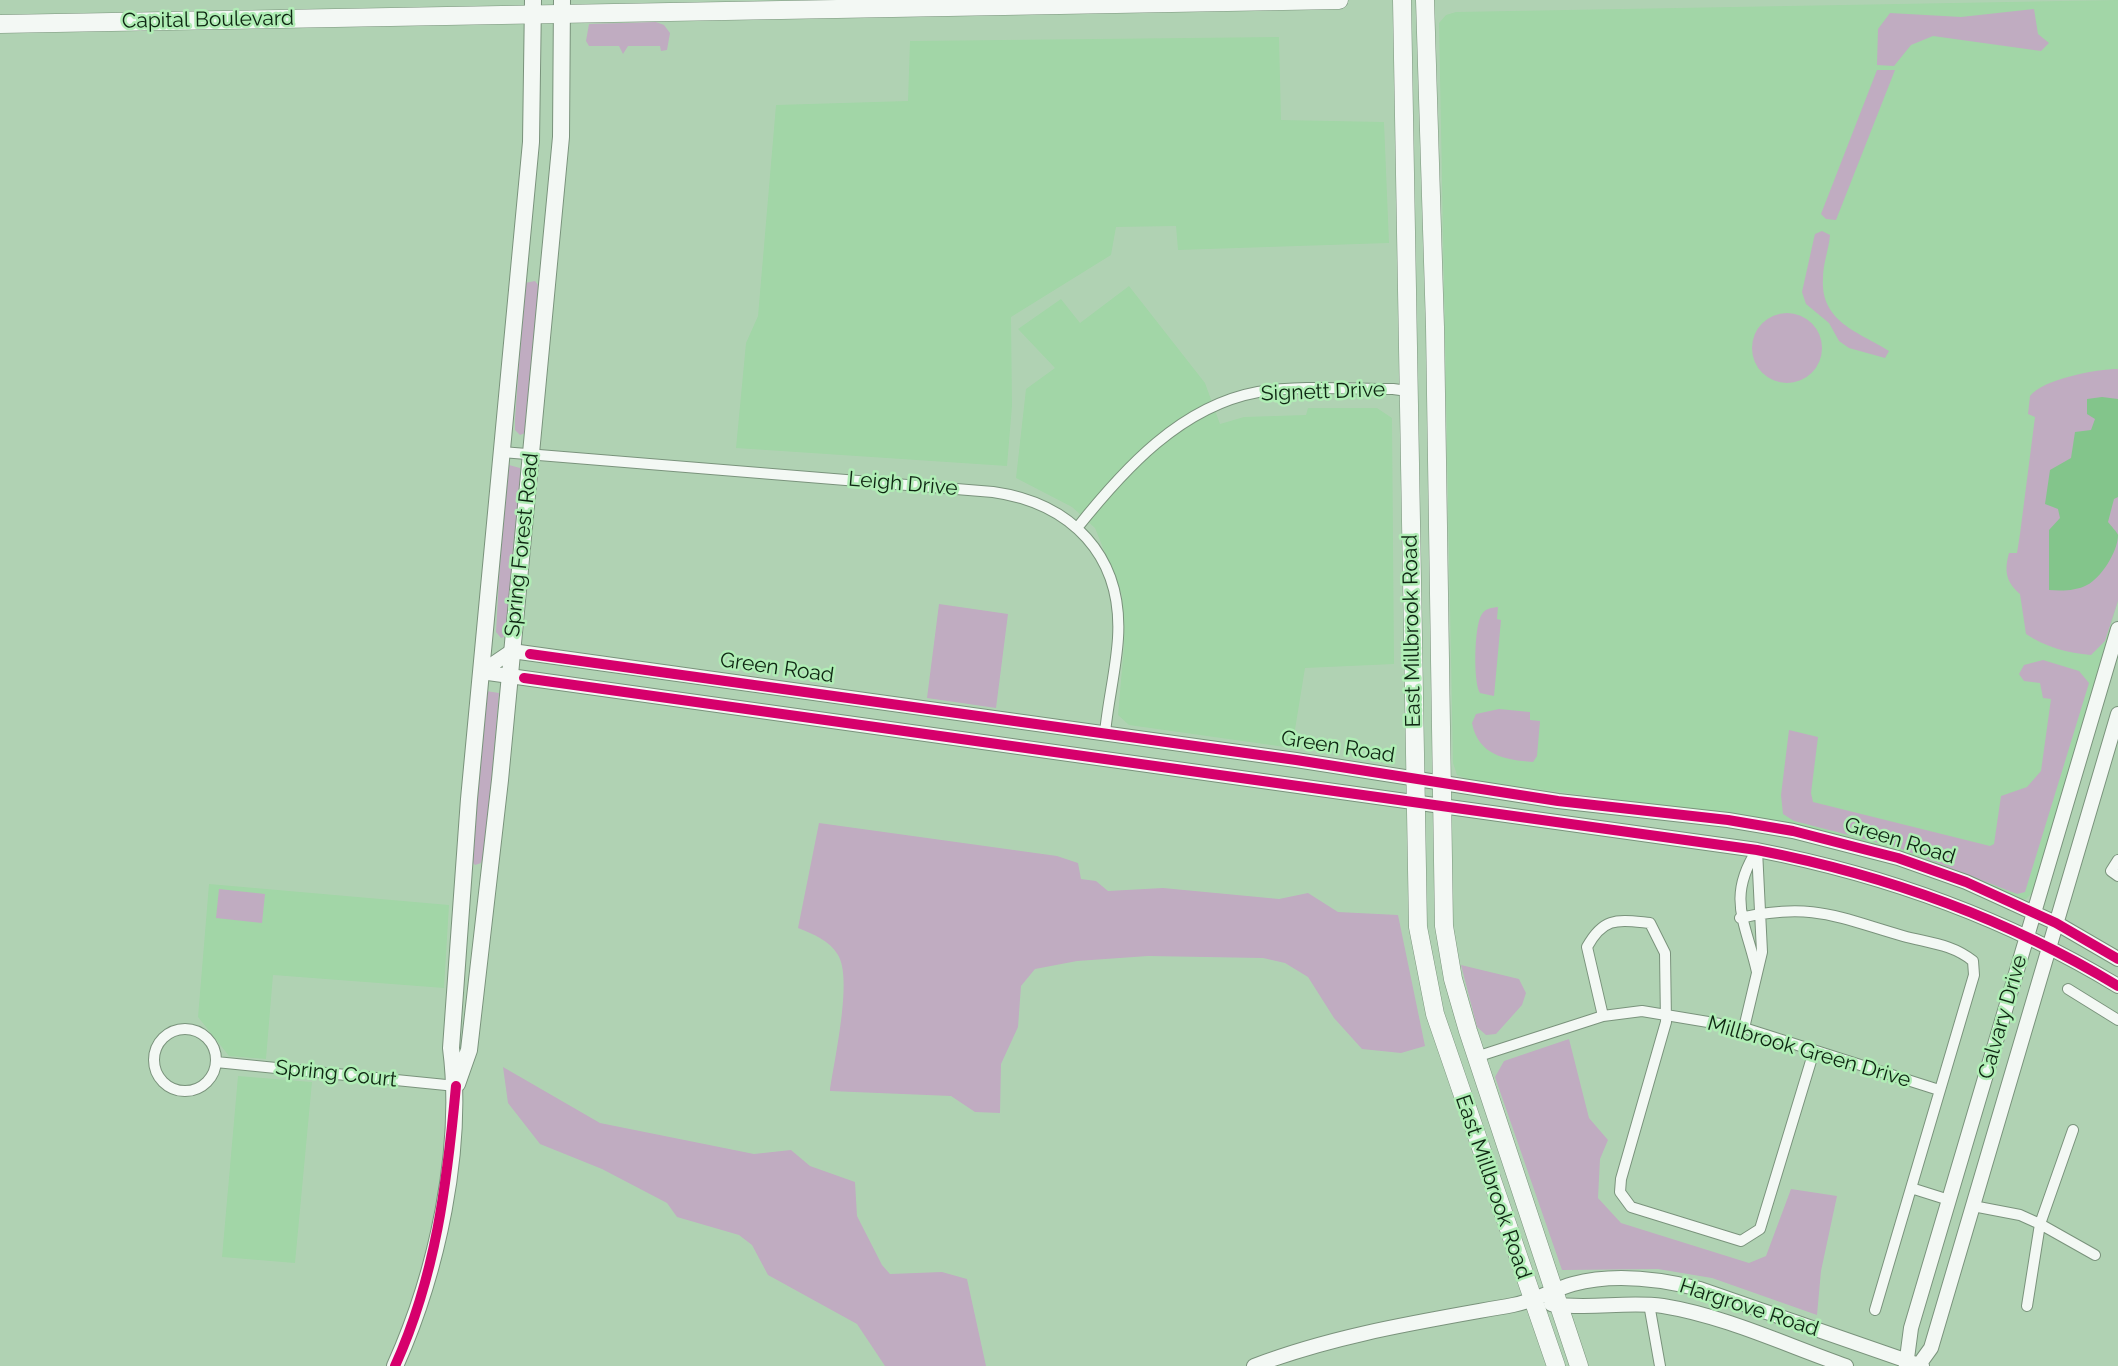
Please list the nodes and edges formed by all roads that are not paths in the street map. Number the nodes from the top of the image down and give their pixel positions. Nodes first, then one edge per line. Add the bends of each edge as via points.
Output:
1 (1339, 0) edge
2 (1402, 0) edge
3 (1425, 0) edge
4 (533, 7) edge
5 (562, 7) edge
6 (0, 24) edge
7 (519, 268) junction
8 (548, 272) junction
9 (1407, 342) junction
10 (1408, 391) junction
11 (1435, 391) junction
12 (502, 452) junction
13 (531, 453) junction
14 (1438, 496) junction
15 (1077, 528) junction
16 (2118, 629) edge
17 (512, 651) junction
18 (481, 672) junction
19 (510, 676) junction
20 (788, 689) junction
21 (864, 700) junction
22 (2118, 713) edge
23 (784, 714) junction
24 (860, 725) junction
25 (1105, 733) junction
26 (1104, 758) junction
27 (1415, 778) junction
28 (1441, 783) junction
29 (1558, 801) junction
30 (1415, 802) junction
31 (1441, 805) junction
32 (1555, 821) junction
33 (1763, 826) junction
34 (1757, 849) junction
35 (2118, 860) edge
36 (2118, 876) edge
37 (2034, 912) junction
38 (1760, 913) junction
39 (1740, 918) junction
40 (2056, 923) junction
41 (2027, 937) junction
42 (2049, 946) junction
43 (2118, 959) edge
44 (1758, 979) junction
45 (2118, 986) edge
46 (2068, 989) dead end
47 (1667, 1013) junction
48 (1603, 1016) junction
49 (2118, 1020) edge
50 (1744, 1028) junction
51 (1814, 1051) junction
52 (1476, 1057) junction
53 (216, 1062) junction
54 (456, 1086) junction
55 (1939, 1090) junction
56 (2073, 1130) dead end
57 (1910, 1188) junction
58 (1949, 1200) junction
59 (1978, 1207) junction
60 (2040, 1224) junction
61 (2095, 1255) dead end
62 (1558, 1298) junction
63 (1533, 1301) junction
64 (1736, 1301) junction
65 (1649, 1304) junction
66 (2028, 1306) dead end
67 (1875, 1310) dead end
68 (1730, 1325) junction
69 (1818, 1361) edge
70 (1915, 1365) edge
71 (395, 1366) edge
72 (1254, 1366) edge
73 (1556, 1366) edge
74 (1579, 1366) edge
75 (1660, 1366) edge
76 (1846, 1366) edge

1 - 5 main road, Capital Boulevard
2 - 9 main road, East Millbrook Road
3 - 11 main road, East Millbrook Road
4 - 5 main road, Capital Boulevard
4 - 6 main road, Capital Boulevard
4 - 7 main road, Spring Forest Road via 534,106
5 - 8 main road, Spring Forest Road via 563,101
7 - 8 main road
7 - 12 main road, Spring Forest Road
8 - 13 main road, Spring Forest Road
9 - 10 main road, East Millbrook Road
9 - 11 main road via 1418,373
10 - 14 main road via 1425,412 1426,460
10 - 15 street, Signett Drive via 1261,392 1226,400 1169,431
10 - 27 main road, East Millbrook Road
11 - 14 main road, East Millbrook Road
12 - 13 street, Leigh Drive
12 - 18 main road, Spring Forest Road
13 - 15 street, Leigh Drive via 993,492 1045,505
13 - 17 main road, Spring Forest Road
14 - 28 main road, East Millbrook Road
15 - 25 street, Leigh Drive via 1106,565 1116,603 1118,636
16 - 37 street, Calvary Drive
17 - 18 street
17 - 19 main road, Spring Forest Road
17 - 20 street, Green Road
18 - 19 street, Green Road
18 - 54 main road, Spring Forest Road via 451,1048
19 - 23 street, Green Road
19 - 54 main road, Spring Forest Road via 469,1049
20 - 21 street, Green Road
20 - 23 street
21 - 24 street
21 - 25 street, Green Road
22 - 40 street, Calvary Drive
23 - 24 street, Green Road
24 - 26 street, Green Road
25 - 26 street
25 - 27 street, Green Road
26 - 30 street, Green Road
27 - 28 street, Green Road
27 - 30 main road, East Millbrook Road
28 - 29 street, Green Road
28 - 31 main road, East Millbrook Road
29 - 32 street
29 - 33 street, Green Road
30 - 31 street, Green Road
30 - 63 main road, East Millbrook Road via 1417,908 1426,980
31 - 32 street, Green Road
31 - 52 main road, East Millbrook Road via 1447,944
32 - 34 street, Green Road
33 - 34 street
33 - 37 street, Green Road via 1898,858
34 - 38 street
34 - 39 street via 1739,891
34 - 41 street, Green Road via 1899,885
35 - 36 street via 2111,872
37 - 40 street, Green Road
37 - 41 street, Calvary Drive
38 - 39 street
38 - 44 street
38 - 55 street via 1811,910 1847,917 1958,949 1973,961 1974,975
39 - 44 street
40 - 42 street, Calvary Drive
40 - 43 street, Green Road
41 - 42 street, Green Road
41 - 58 street, Calvary Drive
42 - 45 street, Green Road
42 - 59 street, Calvary Drive
44 - 50 street
46 - 49 street
47 - 48 street, Millbrook Green Drive
47 - 48 street via 1665,953 1650,923 1617,920 1597,928 1587,947
47 - 50 street, Millbrook Green Drive
47 - 51 street via 1620,1192 1631,1206 1741,1241 1760,1229
48 - 52 street, Millbrook Green Drive
50 - 51 street, Millbrook Green Drive
51 - 55 street, Millbrook Green Drive
52 - 62 main road, East Millbrook Road
53 - 53 street via 215,1051 203,1035 183,1029 164,1038 155,1056 158,1076 183,1091 193,1091 209,1080
53 - 54 street, Spring Court
54 - 71 main road, Spring Forest Road via 441,1221 426,1281
55 - 57 street
56 - 60 street
57 - 58 street
57 - 67 street
58 - 59 street
58 - 70 street, Calvary Drive via 1911,1328
59 - 60 street
59 - 70 street, Calvary Drive via 1931,1348
60 - 61 street
60 - 66 street
62 - 63 street, Hargrove Road
62 - 64 street, Hargrove Road via 1591,1280 1646,1279 1682,1284
62 - 65 street, Hargrove Road via 1578,1308
62 - 74 main road, East Millbrook Road
63 - 72 street, Hargrove Road via 1334,1339
63 - 73 main road, East Millbrook Road
64 - 68 street
64 - 70 street, Hargrove Road
65 - 68 street, Hargrove Road
65 - 75 street
68 - 69 street, Hargrove Road
69 - 76 street, Hargrove Road

